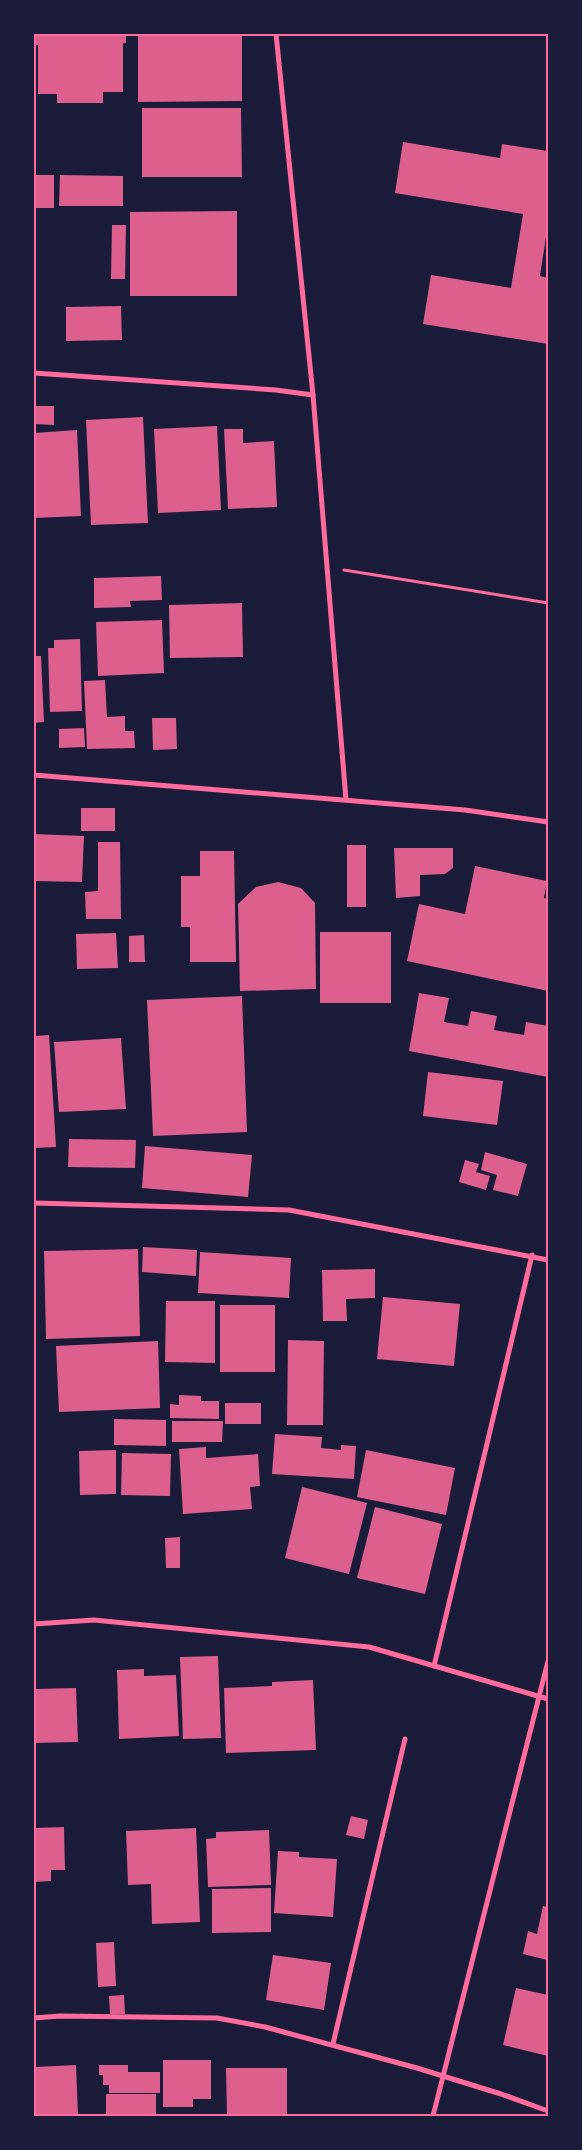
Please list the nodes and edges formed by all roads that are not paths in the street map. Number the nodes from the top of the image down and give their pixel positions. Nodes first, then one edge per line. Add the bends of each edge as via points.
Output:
1 (276, 34) edge
2 (34, 373) edge
3 (313, 395) junction
4 (34, 775) edge
5 (346, 800) junction
6 (548, 822) edge
7 (34, 1203) edge
8 (532, 1255) junction
9 (548, 1260) edge
10 (34, 1624) edge
11 (548, 1661) edge
12 (434, 1666) junction
13 (539, 1696) junction
14 (548, 1699) edge
15 (405, 1739) dead end
16 (34, 2018) edge
17 (334, 2044) junction
18 (442, 2076) junction
19 (548, 2112) edge
20 (433, 2116) edge

1 - 3 street
2 - 3 street
3 - 5 street
4 - 5 street
5 - 6 street via 465,810
7 - 8 street via 289,1210
8 - 9 street
8 - 12 street
10 - 12 street via 94,1620 369,1648
11 - 13 street
12 - 13 street
13 - 14 street
13 - 18 street
15 - 17 street
16 - 17 street via 217,2018
17 - 18 street
18 - 19 street
18 - 20 street

